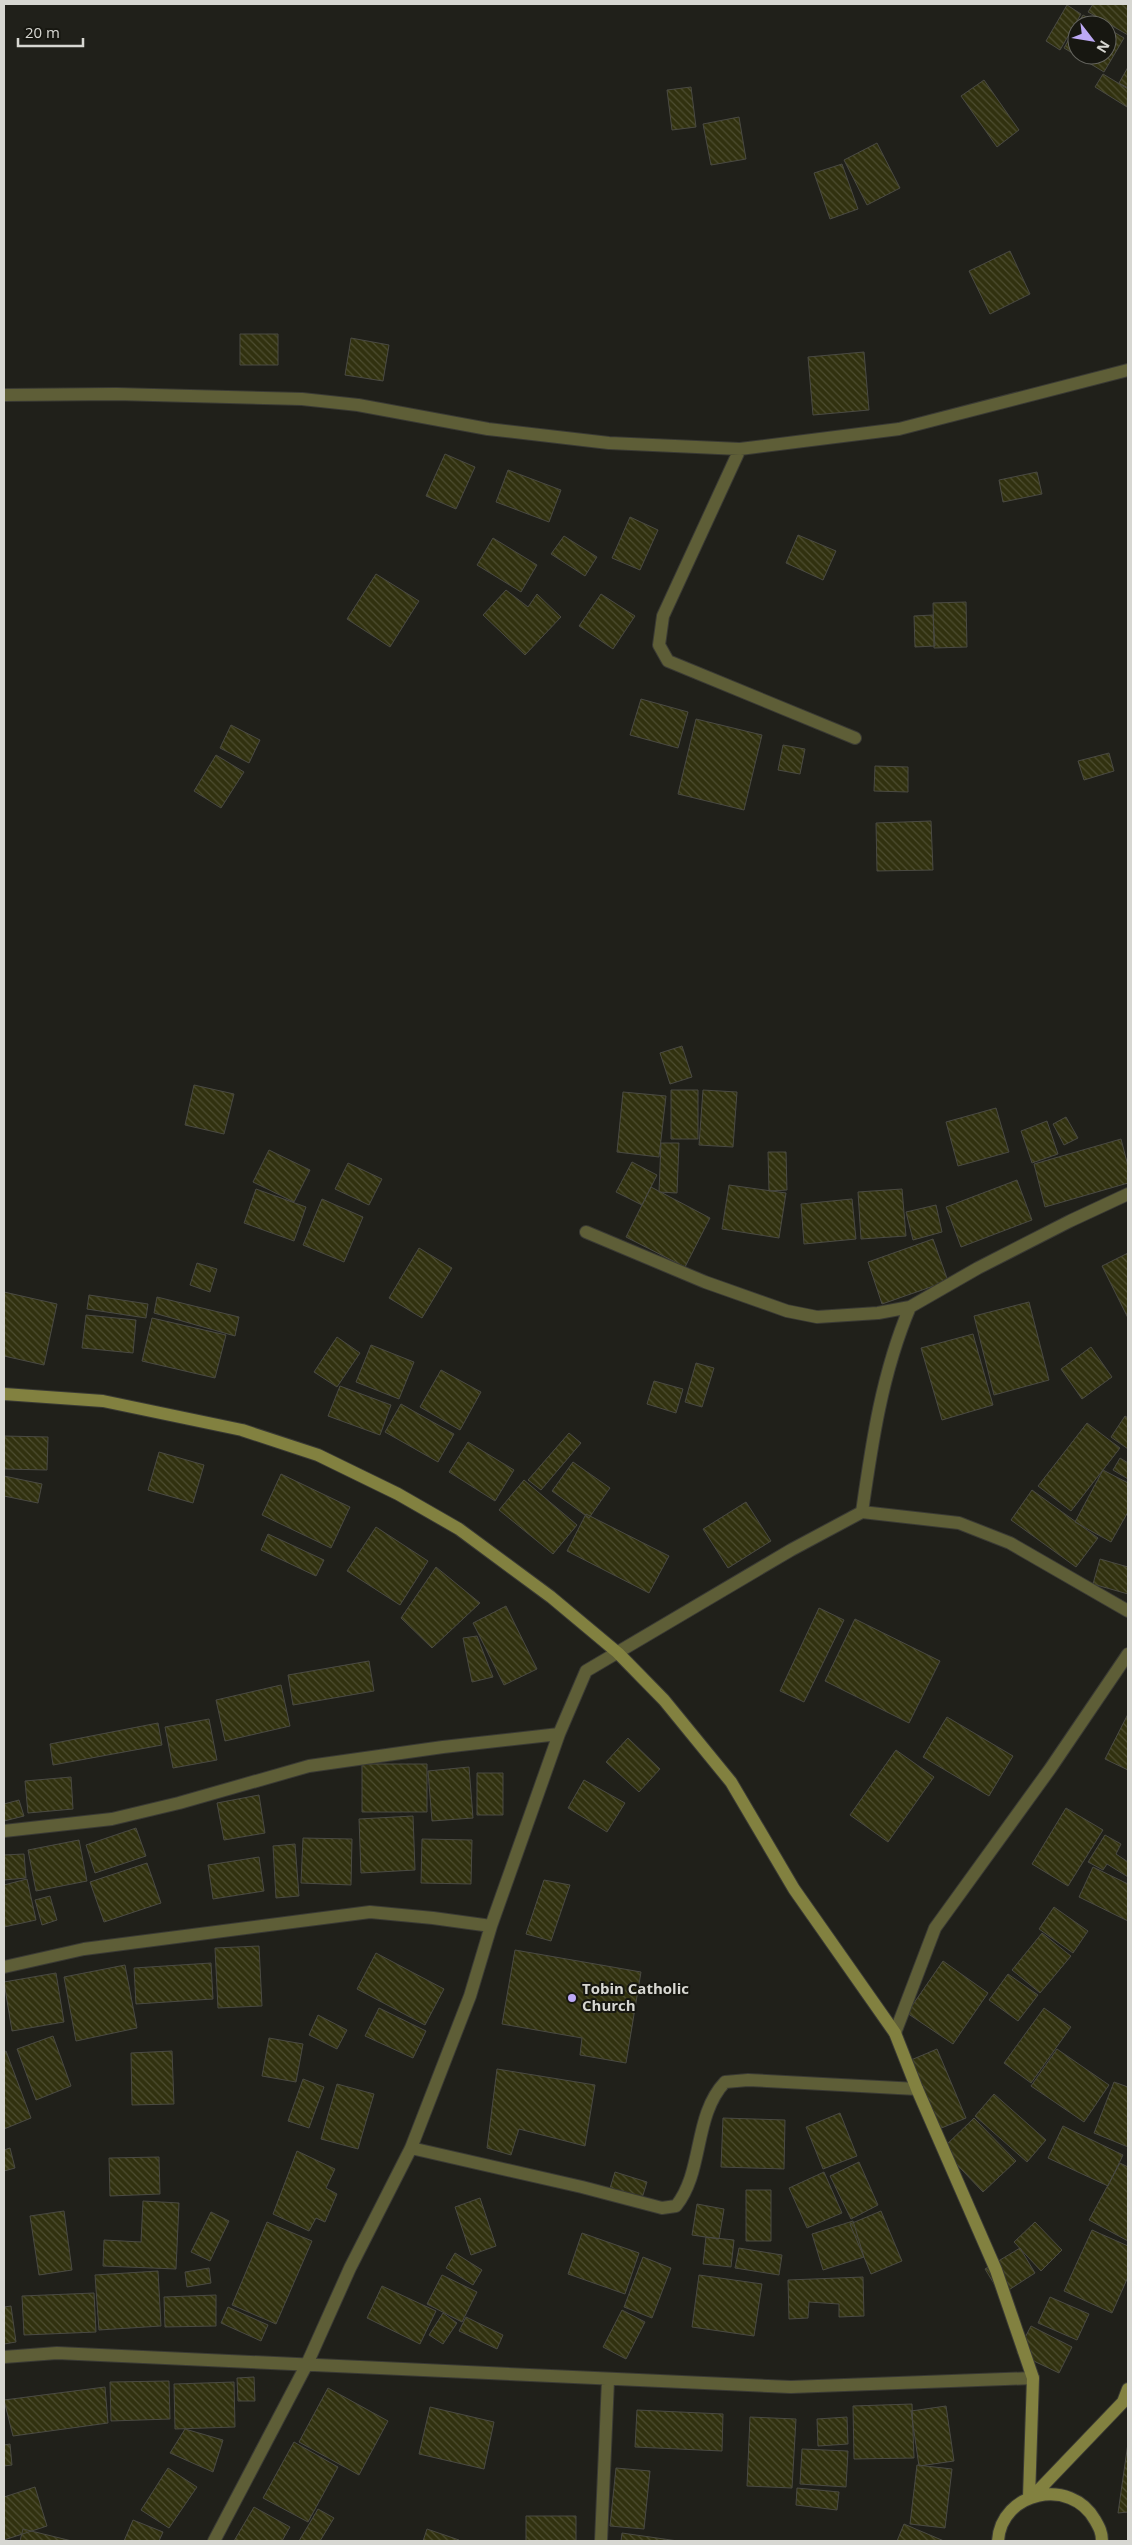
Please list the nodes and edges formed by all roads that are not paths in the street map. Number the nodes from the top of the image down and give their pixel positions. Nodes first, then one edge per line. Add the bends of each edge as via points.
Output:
1 (1128, 370) edge
2 (4, 395) edge
3 (740, 450) junction
4 (856, 738) dead end
5 (1128, 1194) edge
6 (586, 1232) dead end
7 (910, 1307) junction
8 (4, 1394) edge
9 (862, 1512) junction
10 (1128, 1611) edge
11 (618, 1653) junction
12 (1128, 1654) edge
13 (559, 1734) junction
14 (4, 1832) edge
15 (491, 1926) junction
16 (4, 1967) edge
17 (895, 2033) junction
18 (916, 2089) junction
19 (411, 2148) junction
20 (4, 2357) edge
21 (307, 2364) junction
22 (1033, 2378) junction
23 (608, 2380) junction
24 (1128, 2389) edge
25 (1031, 2496) junction
26 (214, 2541) edge
27 (602, 2541) edge
28 (998, 2541) edge
29 (1102, 2541) edge

1 - 3 street via 900,429
2 - 3 street via 302,399 358,405 488,429 609,443
3 - 4 street via 663,616 659,645 668,661
5 - 7 street via 978,1268
6 - 7 street via 706,1282 787,1311 817,1317 878,1313
7 - 9 street via 888,1368
8 - 11 main road via 103,1401 242,1430 318,1455 398,1494 459,1529 551,1597
9 - 10 street via 959,1523 1010,1544
9 - 11 street via 791,1550
11 - 13 street via 586,1671
11 - 17 main road via 664,1700 731,1782 794,1889
12 - 17 street via 935,1928
13 - 14 street via 309,1766 112,1819
13 - 15 street
15 - 16 street via 370,1912 84,1949
15 - 19 street via 470,1996
17 - 18 main road
18 - 19 street via 748,2080 725,2082 713,2094 686,2194 676,2206 662,2208
18 - 22 main road via 996,2270
19 - 21 street via 350,2268
20 - 21 street via 57,2353
21 - 23 street
21 - 26 street
22 - 23 street via 792,2387
22 - 25 main road
23 - 27 street
24 - 25 main road via 1123,2402
25 - 28 main road via 1008,2514 1001,2525
25 - 29 main road via 1063,2494 1088,2508 1102,2534

